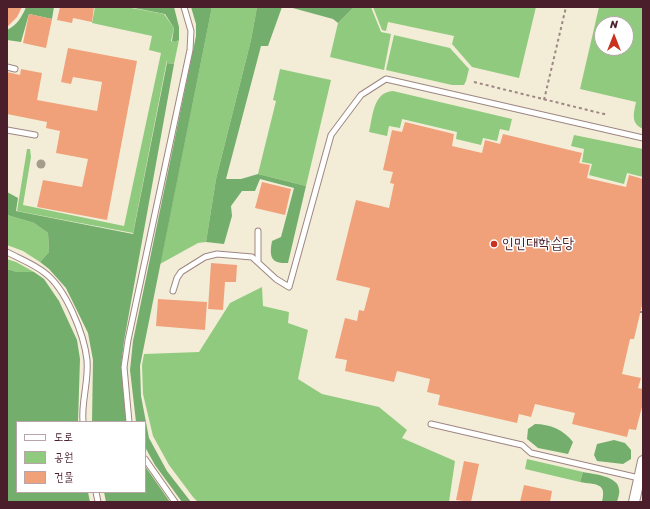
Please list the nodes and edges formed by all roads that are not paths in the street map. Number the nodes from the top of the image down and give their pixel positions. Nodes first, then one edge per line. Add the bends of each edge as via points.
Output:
1 (184, 7) edge
2 (7, 67) edge
3 (15, 69) dead end
4 (7, 130) edge
5 (35, 135) dead end
6 (643, 138) edge
7 (258, 231) dead end
8 (7, 252) edge
9 (258, 262) junction
10 (173, 291) dead end
11 (83, 421) edge
12 (130, 421) edge
13 (432, 424) dead end
14 (146, 459) edge
15 (643, 461) edge
16 (639, 478) junction
17 (175, 502) edge
18 (634, 502) edge

1 - 12 lane via 191,31 190,50 134,306 124,366
2 - 3 lane
4 - 5 lane
6 - 9 lane via 386,79 361,94 331,135 289,287
7 - 9 lane
8 - 11 lane via 46,274 59,288 71,312 80,333 87,361
9 - 10 lane via 252,257 217,254 205,257 181,272
13 - 16 lane via 522,445 531,453
14 - 17 lane
15 - 16 street
16 - 18 street

